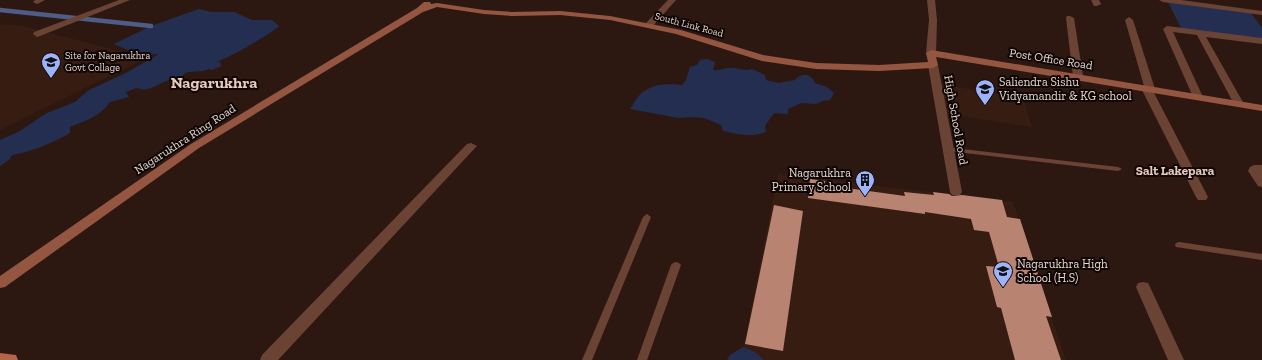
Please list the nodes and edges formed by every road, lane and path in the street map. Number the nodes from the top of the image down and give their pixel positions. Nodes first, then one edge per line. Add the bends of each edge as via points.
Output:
1 (126, 0) edge
2 (672, 0) edge
3 (931, 0) edge
4 (1163, 0) edge
5 (433, 2) edge
6 (1262, 13) edge
7 (1070, 18) dead end
8 (1129, 20) dead end
9 (649, 25) junction
10 (1200, 33) junction
11 (37, 34) dead end
12 (1262, 42) edge
13 (931, 53) junction
14 (933, 65) junction
15 (1078, 76) junction
16 (1148, 88) junction
17 (1198, 97) junction
18 (1239, 104) junction
19 (1262, 108) edge
20 (471, 146) dead end
21 (948, 149) junction
22 (1118, 169) dead end
23 (1262, 169) edge
24 (1262, 183) edge
25 (956, 192) dead end
26 (1202, 198) dead end
27 (648, 217) dead end
28 (1179, 244) dead end
29 (1262, 257) edge
30 (676, 265) dead end
31 (0, 283) edge
32 (1143, 287) dead end
33 (1, 360) edge
34 (10, 360) edge
35 (268, 360) edge
36 (587, 360) edge
37 (642, 360) edge
38 (1176, 360) edge

1 - 11 street
2 - 9 street
3 - 13 street
4 - 6 street
5 - 9 street, South Link Road via 484,12 581,14
5 - 31 street, Nagarukhra Ring Road via 196,146
7 - 15 street
8 - 16 street
9 - 14 street, South Link Road via 762,58 785,62 846,68
10 - 12 street
10 - 17 street via 1167,29
10 - 18 street
13 - 14 street, High School Road
13 - 15 street, Post Office Road
14 - 21 street, High School Road
15 - 16 street, Post Office Road
16 - 17 street, Post Office Road
16 - 26 street
17 - 18 street, Post Office Road
18 - 19 street, Post Office Road
20 - 35 street
21 - 22 lane
21 - 25 street, High School Road
23 - 24 street via 1254,169
27 - 36 lane
28 - 29 lane
30 - 37 lane
32 - 38 street
33 - 34 main road

